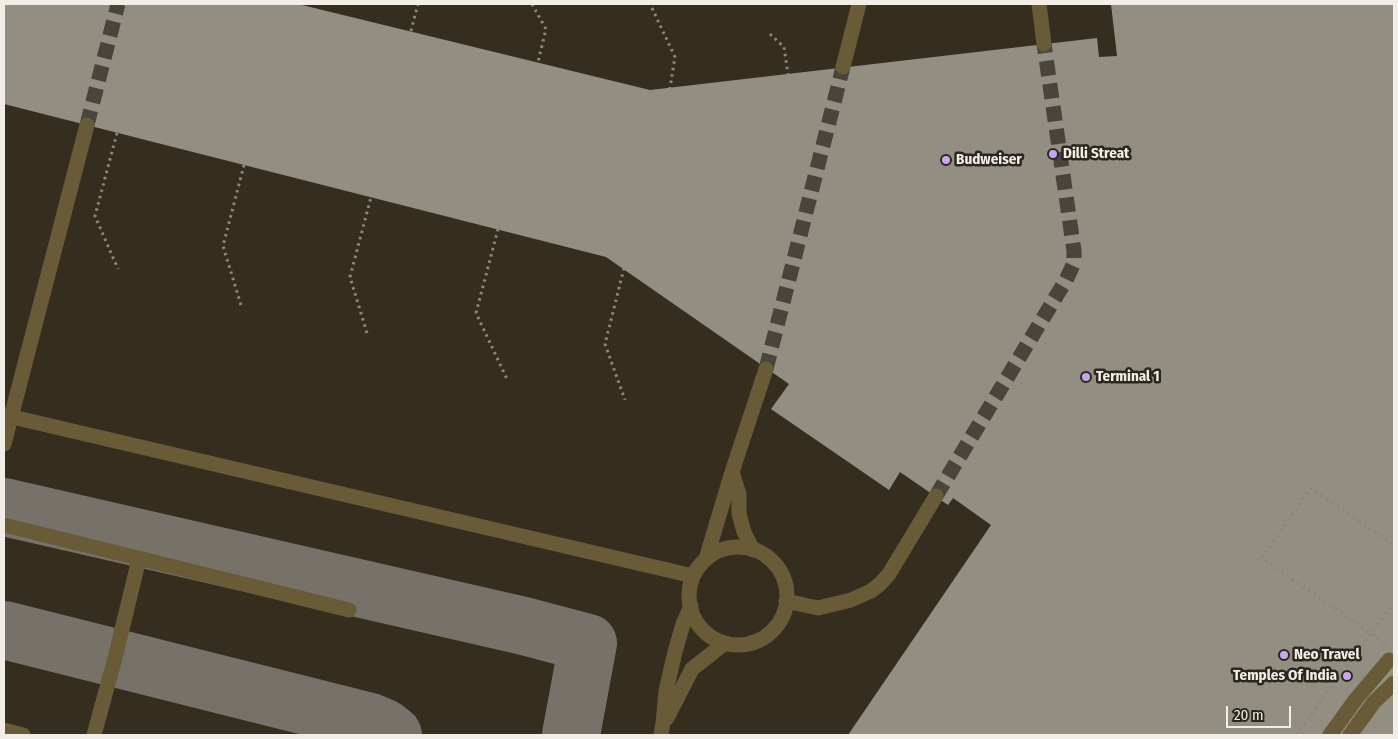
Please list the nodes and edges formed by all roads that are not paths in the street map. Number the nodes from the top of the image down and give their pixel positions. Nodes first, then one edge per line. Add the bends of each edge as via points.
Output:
1 (859, 4) edge
2 (1039, 4) edge
3 (1044, 44) tunnel mouth
4 (843, 68) tunnel mouth
5 (87, 125) tunnel mouth
6 (766, 369) tunnel mouth
7 (7, 416) edge
8 (4, 444) edge
9 (732, 472) junction
10 (936, 496) tunnel mouth
11 (4, 525) edge
12 (753, 550) junction
13 (706, 558) junction
14 (138, 559) junction
15 (693, 576) junction
16 (786, 601) junction
17 (690, 606) junction
18 (349, 610) dead end
19 (725, 643) junction
20 (1391, 654) edge
21 (1394, 684) edge
22 (662, 729) edge
23 (4, 730) edge
24 (24, 735) edge
25 (94, 735) edge
26 (1330, 735) edge
27 (1350, 735) edge

1 - 4 street
2 - 3 street
5 - 7 street
6 - 9 street
7 - 8 street
7 - 15 street
9 - 12 street via 739,494 739,514
9 - 13 street
10 - 16 street via 889,574 871,591 818,608
11 - 14 street
12 - 13 street via 734,548
12 - 16 street via 774,564 782,576
13 - 15 street
14 - 18 street
14 - 25 street
15 - 17 street
16 - 19 street via 782,618 762,639 748,644
17 - 19 street via 707,635
17 - 22 street via 666,690
19 - 22 street via 692,669
20 - 26 street
21 - 27 street via 1374,702
23 - 24 street

